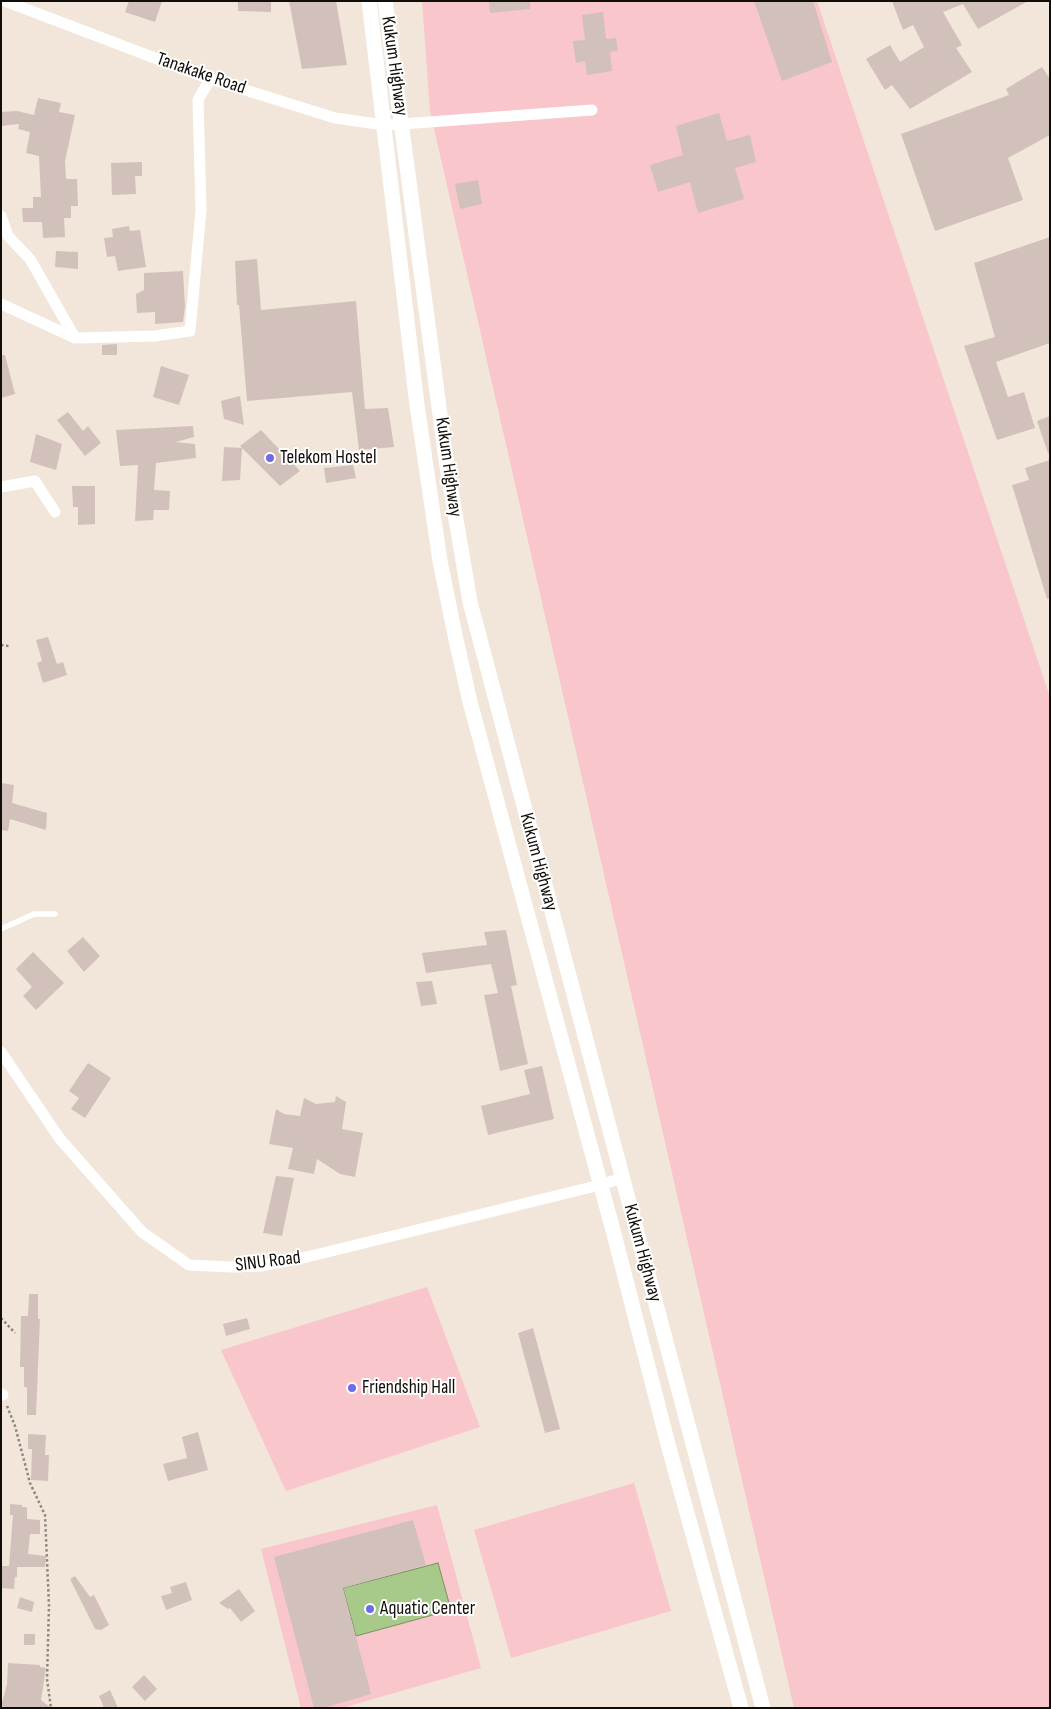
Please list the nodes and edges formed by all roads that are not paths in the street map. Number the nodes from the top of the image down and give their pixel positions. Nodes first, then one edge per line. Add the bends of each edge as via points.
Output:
1 (5, 1) edge
2 (369, 1) edge
3 (385, 1) edge
4 (210, 79) junction
5 (592, 110) dead end
6 (402, 124) junction
7 (385, 125) junction
8 (1, 216) edge
9 (1, 304) edge
10 (75, 338) junction
11 (1, 487) edge
12 (56, 512) dead end
13 (56, 914) dead end
14 (1, 929) edge
15 (1, 1052) edge
16 (622, 1178) junction
17 (600, 1185) junction
18 (741, 1708) edge
19 (763, 1708) edge

1 - 4 street, Tanakake Road
2 - 7 main road, Kukum Highway
3 - 6 main road, Kukum Highway
4 - 7 street, Tanakake Road via 335,118
4 - 10 street via 198,100 201,210 190,331 155,336
5 - 6 street, Tanakake Road
6 - 7 street, Tanakake Road
6 - 16 main road, Kukum Highway via 446,460 470,602
7 - 17 main road, Kukum Highway via 416,396 447,599 470,702
8 - 10 street via 8,236 30,259
9 - 10 street
11 - 12 street via 35,481
13 - 14 lane via 34,914
15 - 17 street, SINU Road via 60,1139 142,1232 189,1264 261,1266 308,1257
16 - 17 street, SINU Road
16 - 19 main road, Kukum Highway
17 - 18 main road, Kukum Highway

